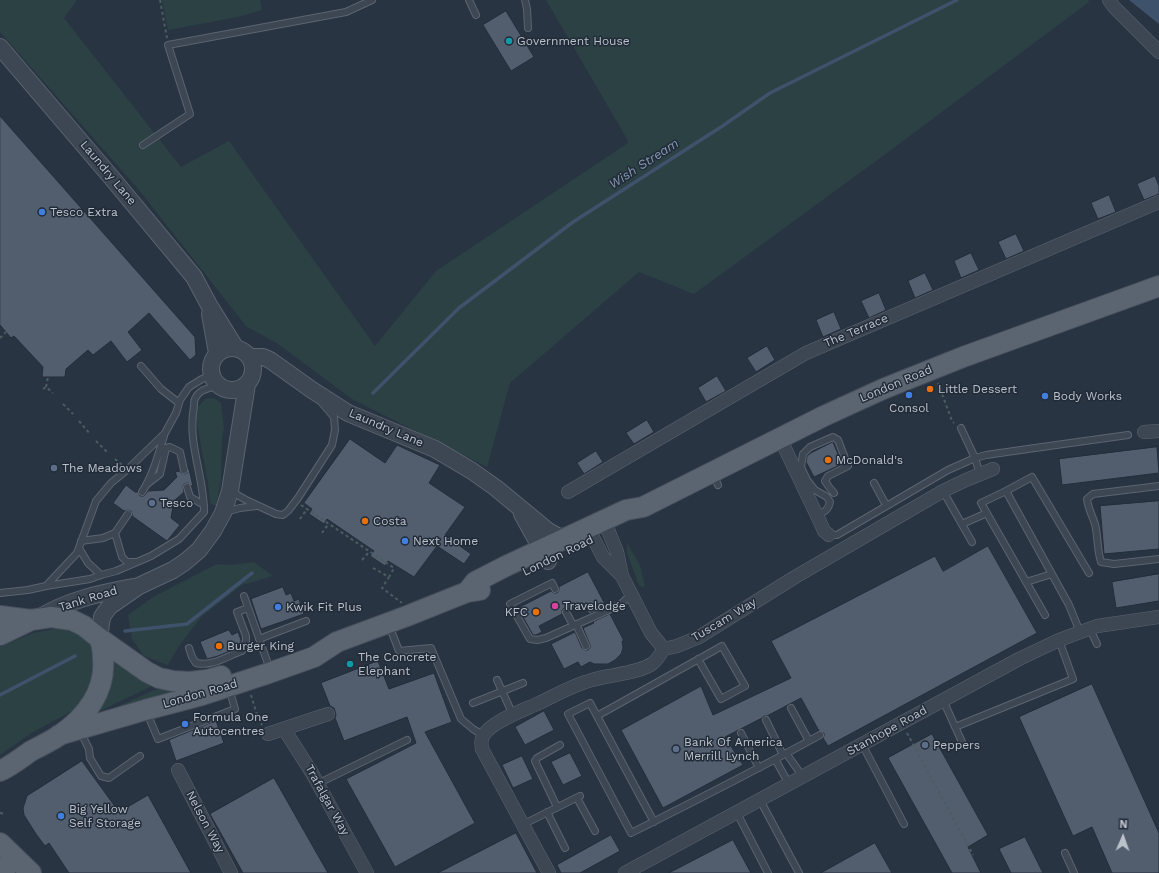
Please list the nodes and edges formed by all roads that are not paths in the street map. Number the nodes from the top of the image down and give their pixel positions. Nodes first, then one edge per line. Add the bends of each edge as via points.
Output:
1 (372, 0) edge
2 (468, 0) edge
3 (525, 0) edge
4 (1109, 0) edge
5 (476, 15) dead end
6 (528, 28) dead end
7 (0, 47) edge
8 (1159, 52) edge
9 (143, 145) dead end
10 (1159, 202) edge
11 (1159, 286) edge
12 (209, 305) junction
13 (235, 347) junction
14 (217, 353) junction
15 (250, 357) junction
16 (141, 366) dead end
17 (220, 384) junction
18 (247, 384) junction
19 (312, 390) junction
20 (179, 403) junction
21 (961, 428) road end
22 (1159, 431) edge
23 (1144, 432) dead end
24 (165, 433) junction
25 (1128, 435) dead end
26 (780, 438) junction
27 (236, 455) junction
28 (975, 458) junction
29 (993, 469) dead end
30 (184, 470) dead end
31 (980, 474) junction
32 (874, 484) dead end
33 (146, 485) junction
34 (1159, 486) edge
35 (188, 487) dead end
36 (230, 491) junction
37 (943, 491) junction
38 (1006, 491) junction
39 (142, 492) dead end
40 (568, 492) dead end
41 (834, 494) dead end
42 (204, 505) junction
43 (886, 505) junction
44 (258, 506) junction
45 (519, 508) junction
46 (987, 513) junction
47 (128, 514) dead end
48 (223, 514) junction
49 (816, 515) junction
50 (962, 524) junction
51 (598, 530) junction
52 (115, 533) junction
53 (829, 535) joint
54 (570, 536) junction
55 (81, 541) junction
56 (972, 542) dead end
57 (79, 548) junction
58 (545, 555) junction
59 (1159, 559) edge
60 (138, 562) junction
61 (1089, 573) dead end
62 (1052, 574) junction
63 (101, 575) junction
64 (1026, 582) junction
65 (46, 586) junction
66 (139, 586) junction
67 (555, 589) dead end
68 (0, 593) edge
69 (631, 594) junction
70 (244, 596) dead end
71 (248, 608) junction
72 (566, 612) dead end
73 (1045, 615) dead end
74 (0, 616) edge
75 (1159, 617) edge
76 (35, 619) junction
77 (306, 621) dead end
78 (389, 623) junction
79 (575, 625) junction
80 (1085, 630) junction
81 (0, 635) edge
82 (99, 638) junction
83 (259, 639) junction
84 (1059, 640) junction
85 (337, 642) junction
86 (1097, 644) dead end
87 (586, 646) dead end
88 (189, 648) dead end
89 (664, 649) junction
90 (698, 659) junction
91 (267, 661) junction
92 (496, 680) dead end
93 (524, 683) dead end
94 (502, 691) junction
95 (230, 692) junction
96 (943, 700) junction
97 (473, 703) dead end
98 (792, 708) dead end
99 (328, 714) dead end
100 (513, 715) junction
101 (148, 716) junction
102 (597, 716) junction
103 (766, 720) dead end
104 (955, 728) junction
105 (284, 729) junction
106 (80, 730) junction
107 (741, 733) dead end
108 (268, 734) road end
109 (820, 734) dead end
110 (483, 735) junction
111 (60, 736) junction
112 (407, 740) dead end
113 (809, 741) junction
114 (962, 742) dead end
115 (862, 744) junction
116 (560, 745) dead end
117 (785, 754) junction
118 (140, 756) dead end
119 (775, 759) junction
120 (759, 768) junction
121 (178, 770) dead end
122 (3, 773) edge
123 (802, 777) junction
124 (318, 784) junction
125 (789, 784) junction
126 (760, 800) junction
127 (557, 807) junction
128 (547, 812) junction
129 (737, 813) junction
130 (654, 822) junction
131 (904, 824) dead end
132 (522, 825) junction
133 (595, 831) dead end
134 (0, 843) edge
135 (565, 848) dead end
136 (1065, 853) dead end
137 (0, 868) edge
138 (647, 868) edge
139 (6, 873) edge
140 (31, 873) edge
141 (231, 873) edge
142 (367, 873) edge
143 (549, 873) edge
144 (625, 873) edge
145 (768, 873) edge
146 (799, 873) edge
147 (1074, 873) edge

1 - 9 lane via 346,12 168,45 190,114
2 - 5 lane
3 - 6 lane
4 - 8 street
7 - 12 street, Laundry Lane via 194,277
10 - 40 street, The Terrace via 806,353
11 - 26 main road, London Road via 906,379
12 - 13 street, Laundry Lane
12 - 14 street, Laundry Lane
13 - 14 street via 222,349
13 - 15 street
14 - 17 street via 210,370
15 - 18 street via 253,371
15 - 19 street, Laundry Lane via 270,360
16 - 20 lane via 161,389
17 - 18 street via 236,390
17 - 20 lane via 202,379 189,387
17 - 27 street, Tank Road via 235,412
17 - 42 lane via 206,388 196,397 192,418 193,442
18 - 27 street, Tank Road
19 - 44 lane via 334,417 332,446 288,511 283,515 276,514
19 - 45 street, Laundry Lane via 348,413 434,449 472,471
20 - 24 lane
21 - 28 lane
22 - 23 street
24 - 33 lane via 158,458
24 - 55 lane via 111,483 96,501
25 - 28 lane
26 - 49 street
26 - 51 main road, London Road via 716,479 643,507 634,518
27 - 36 street, Tank Road
28 - 31 lane
28 - 43 lane
29 - 31 street, Tuscam Way
30 - 33 lane via 180,452 170,447 166,448 160,474
31 - 37 street, Tuscam Way
32 - 43 lane
33 - 39 lane
34 - 59 lane via 1093,494 1087,499 1095,524 1101,562 1114,564
35 - 42 lane via 190,496
36 - 44 lane
36 - 48 street, Tank Road
37 - 50 lane
37 - 89 street, Tuscam Way via 794,577 699,637
38 - 46 lane via 981,503
38 - 61 lane via 1032,477
38 - 62 lane
41 - 49 lane via 825,481 828,476 848,466 838,440 833,437 810,446 803,454 802,467 807,480 830,502 828,508
42 - 60 lane via 204,512 179,539
43 - 53 lane via 837,535
44 - 48 lane via 240,508
45 - 54 street, Laundry Lane via 548,531 559,537
45 - 58 street, Laundry Lane
46 - 50 lane
46 - 64 lane
47 - 52 lane
48 - 66 street, Tank Road via 199,550 185,562
49 - 53 street via 824,531
50 - 56 lane
51 - 54 main road, London Road
51 - 58 main road, London Road
51 - 69 street via 603,557 622,576
52 - 55 lane via 103,538
52 - 60 lane via 122,557 127,562
54 - 58 main road, London Road
55 - 57 lane
57 - 63 lane via 88,564
57 - 65 lane
58 - 78 main road, London Road via 491,588 467,592
60 - 63 lane
62 - 64 lane
62 - 80 lane
63 - 65 lane
64 - 73 lane
65 - 68 lane
66 - 76 street, Tank Road via 73,602
66 - 82 street, Tank Road via 117,600 106,611 102,617
67 - 79 lane via 552,583 510,604 530,639 546,638
69 - 79 lane via 613,608
69 - 89 street via 651,633
70 - 71 lane
71 - 83 lane
71 - 88 lane via 237,612 246,636 242,651 201,665 196,664
72 - 79 lane
74 - 76 main road, London Road
75 - 80 street, Stanhope Road
76 - 81 main road
76 - 82 main road, London Road via 72,620
77 - 83 lane
78 - 85 main road, London Road
78 - 110 lane via 399,651 431,648 461,719
79 - 87 lane
80 - 84 street, Stanhope Road
80 - 86 lane
82 - 91 main road, London Road via 147,672 173,681 207,680
82 - 111 main road via 104,663 98,692 77,721
83 - 91 lane
84 - 96 street, Stanhope Road
84 - 104 lane via 1074,678
85 - 91 main road, London Road via 309,646
85 - 95 main road, London Road via 314,657
89 - 100 street via 654,663 640,670 584,682
90 - 90 lane via 721,699 745,686 722,646
90 - 102 lane
92 - 94 lane
93 - 94 lane
94 - 97 lane
94 - 100 lane
95 - 101 main road, London Road
95 - 101 lane via 235,709 158,739
96 - 104 lane
96 - 115 street, Stanhope Road
98 - 113 lane
99 - 105 street
100 - 110 street via 494,725
101 - 106 main road, London Road
102 - 130 lane
102 - 130 lane via 590,703 568,714 631,833
103 - 117 lane
104 - 114 lane
105 - 108 street
105 - 124 street, Trafalgar Way
106 - 111 main road, London Road
106 - 118 lane via 89,749 90,758 101,776 109,778
107 - 120 lane
109 - 113 lane
110 - 132 street via 482,749
111 - 122 main road via 47,742
112 - 124 lane
113 - 117 lane
115 - 123 street, Stanhope Road
115 - 131 lane
116 - 127 lane via 535,761
117 - 119 lane
117 - 123 lane
119 - 120 lane
119 - 125 lane
120 - 130 lane
121 - 141 street, Nelson Way
123 - 125 street, Stanhope Road
124 - 142 street, Trafalgar Way
125 - 126 street, Stanhope Road
126 - 129 street, Stanhope Road
126 - 146 lane
127 - 128 lane
127 - 133 lane via 579,797
128 - 132 lane
128 - 135 lane
129 - 138 street, Stanhope Road
129 - 145 lane
132 - 143 street
134 - 140 main road
136 - 147 lane
137 - 139 main road
138 - 144 street, Stanhope Road

